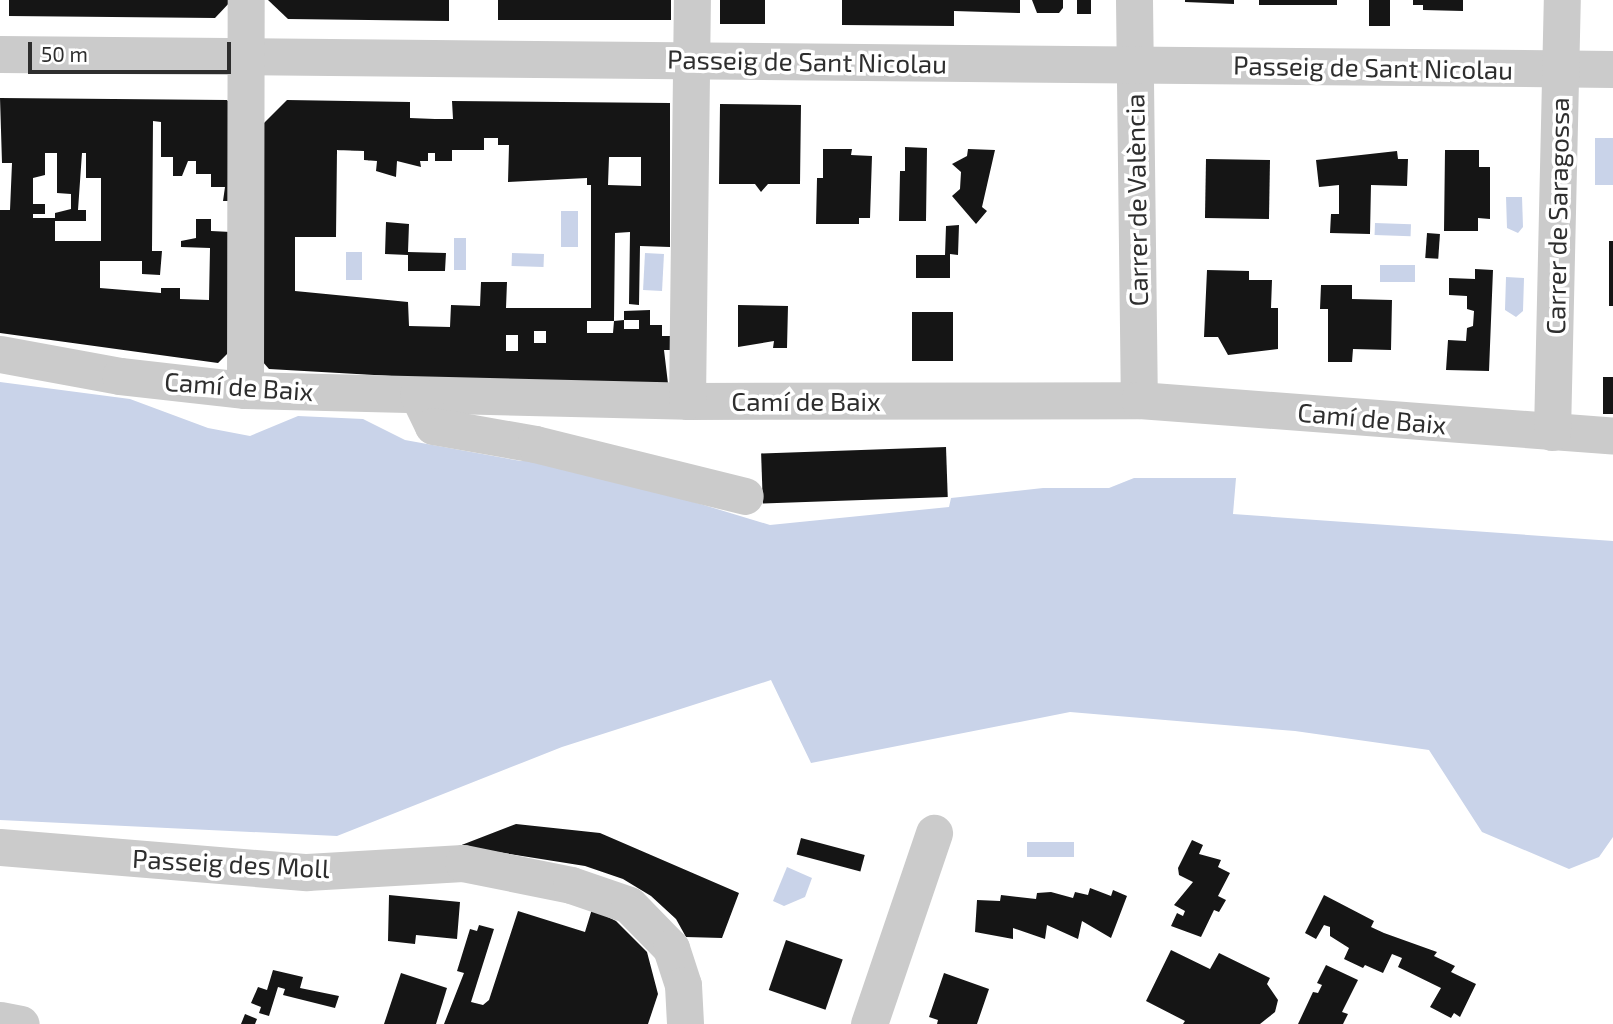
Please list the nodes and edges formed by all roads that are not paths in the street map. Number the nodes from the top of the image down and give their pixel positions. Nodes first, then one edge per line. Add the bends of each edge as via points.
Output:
1 (246, 0) edge
2 (692, 0) edge
3 (1134, 0) edge
4 (1562, 0) edge
5 (0, 54) edge
6 (246, 56) junction
7 (691, 60) junction
8 (1134, 65) junction
9 (1561, 69) junction
10 (1613, 69) edge
11 (0, 354) edge
12 (245, 390) junction
13 (418, 395) junction
14 (1139, 400) junction
15 (687, 401) junction
16 (1552, 432) junction
17 (1613, 436) edge
18 (745, 496) dead end
19 (934, 833) dead end
20 (0, 847) edge
21 (0, 1020) edge
22 (21, 1024) edge
23 (685, 1024) edge
24 (869, 1024) edge

1 - 6 street
2 - 7 street
3 - 8 street, Carrer de València
4 - 9 street, Carrer de Saragossa
5 - 6 street, Passeig de Sant Nicolau
6 - 7 street, Passeig de Sant Nicolau
6 - 12 street
7 - 8 street, Passeig de Sant Nicolau
7 - 15 street
8 - 9 street, Passeig de Sant Nicolau
8 - 14 street, Carrer de València
9 - 10 street, Passeig de Sant Nicolau
9 - 16 street, Carrer de Saragossa
11 - 12 street, Camí de Baix via 120,376
12 - 13 street, Camí de Baix
13 - 15 street, Camí de Baix
13 - 18 street via 433,426 535,444
14 - 15 street, Camí de Baix
14 - 16 street, Camí de Baix
16 - 17 street, Camí de Baix
19 - 24 street
20 - 23 street, Passeig des Moll via 307,872 463,863 571,884 629,905 671,948 682,985
21 - 22 street

